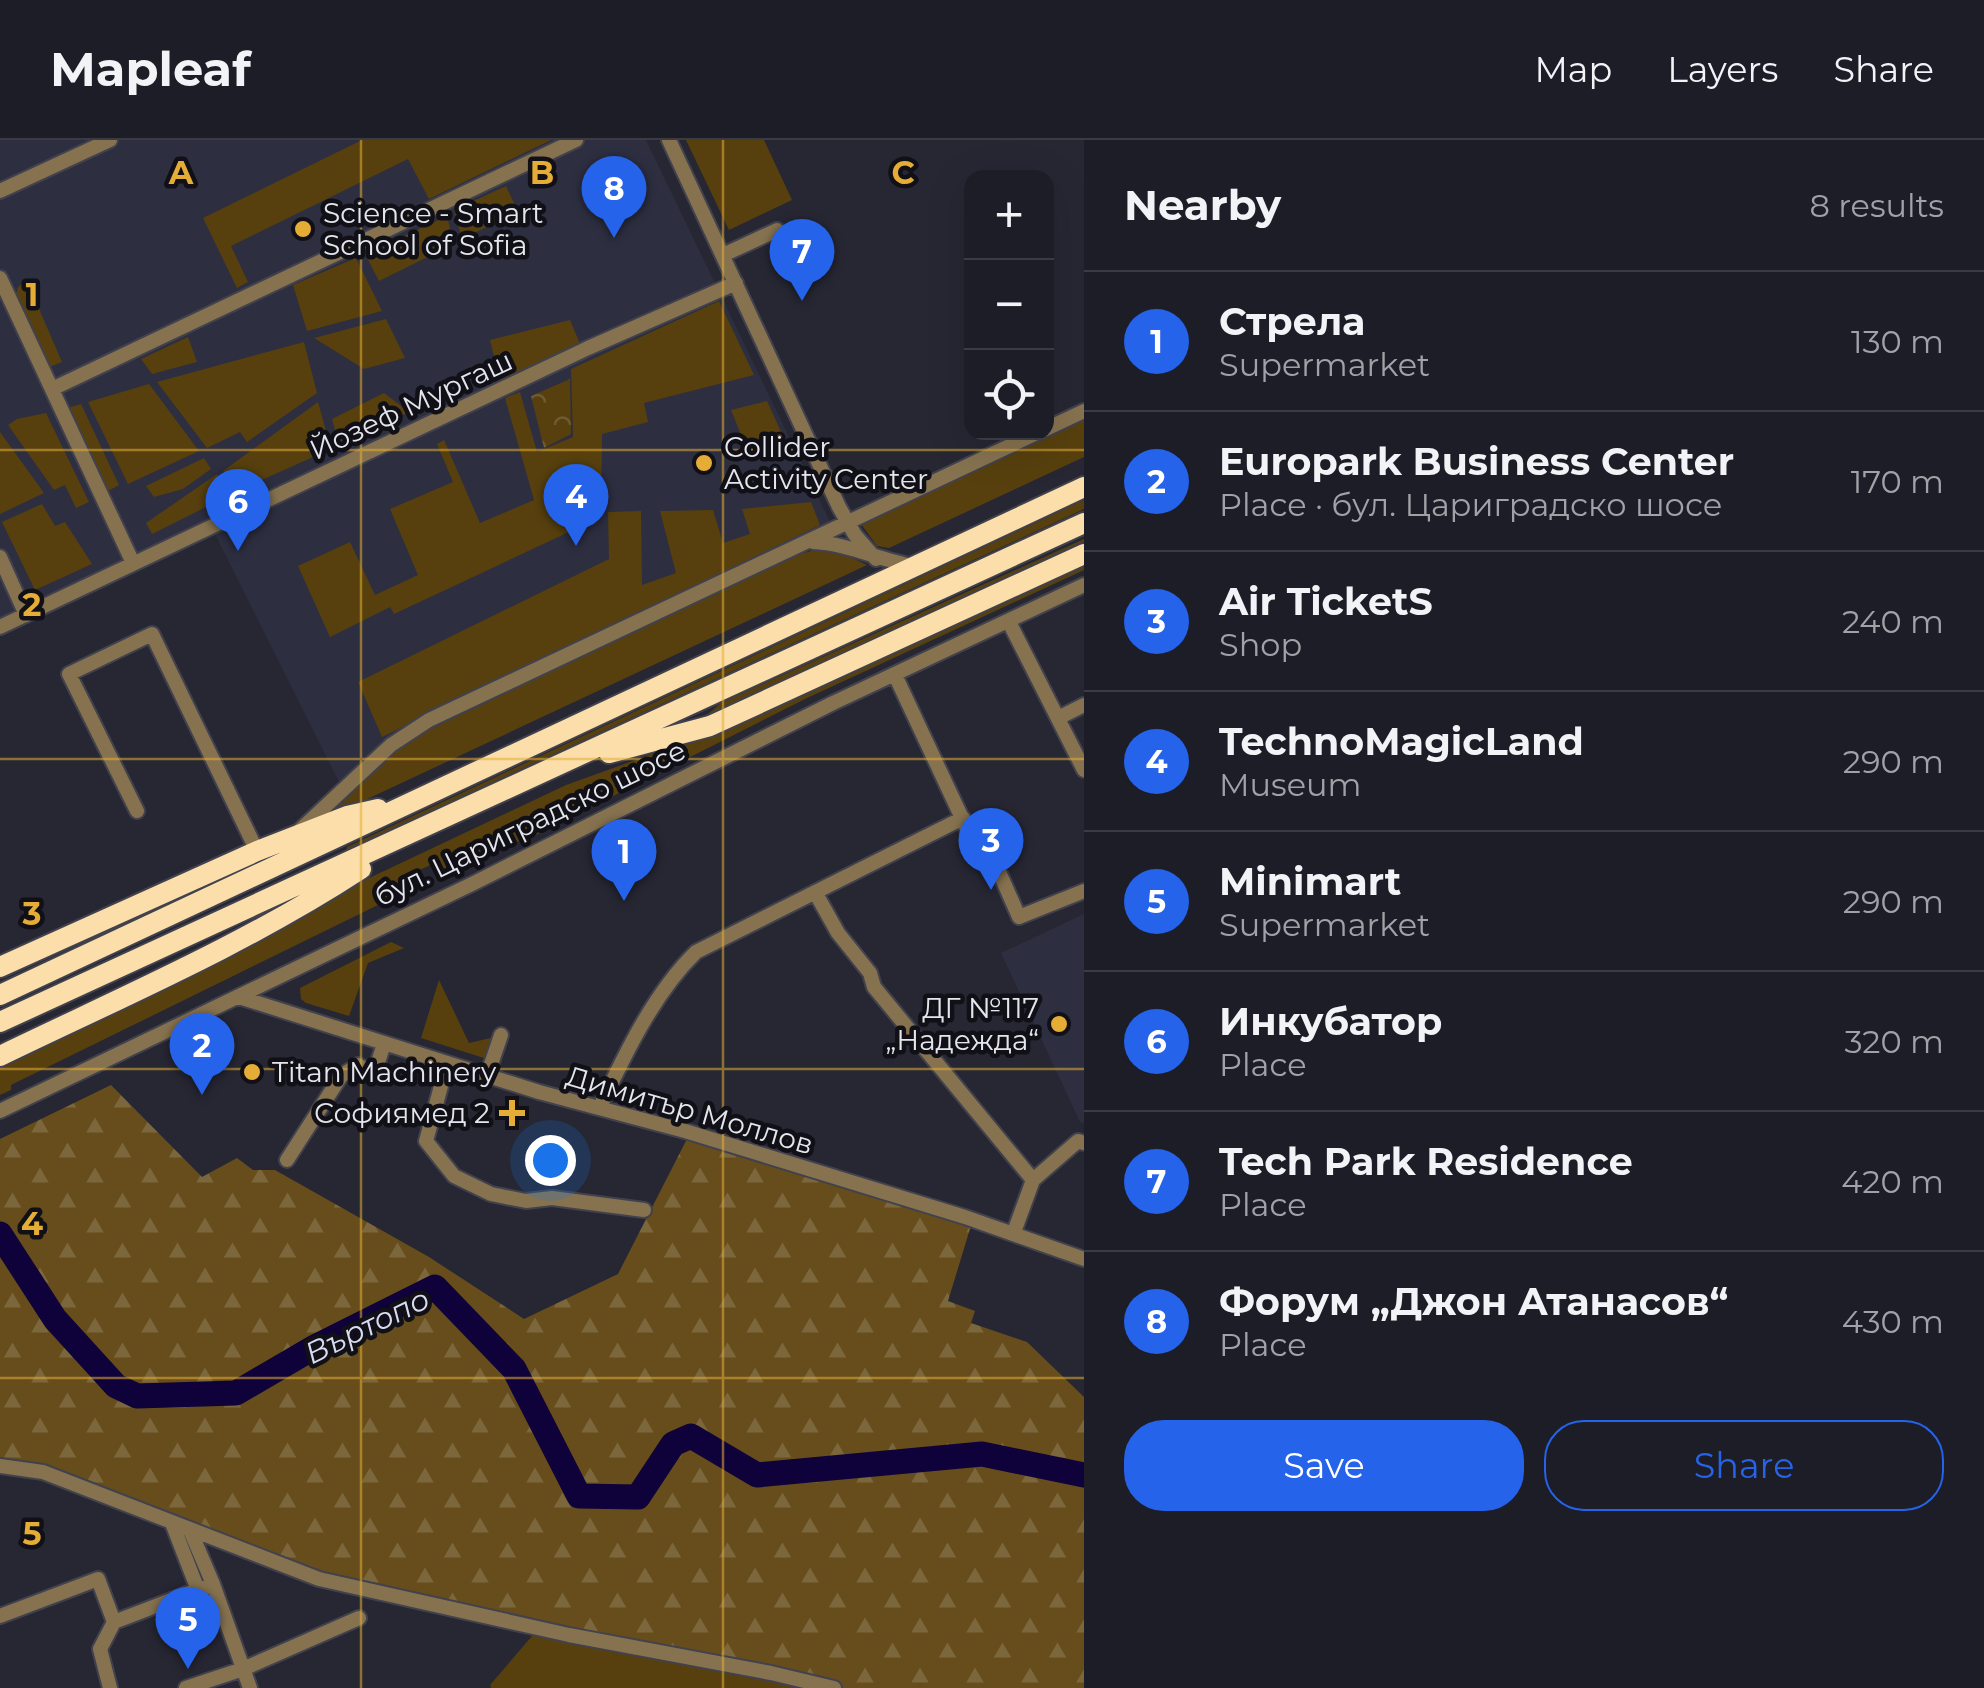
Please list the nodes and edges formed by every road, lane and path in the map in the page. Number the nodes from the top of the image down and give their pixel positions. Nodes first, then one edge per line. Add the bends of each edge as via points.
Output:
1 (110, 140) edge
2 (576, 140) edge
3 (669, 140) edge
4 (0, 191) edge
5 (777, 230) dead end
6 (723, 255) junction
7 (0, 278) edge
8 (736, 283) junction
9 (52, 389) junction
10 (1084, 411) edge
11 (1054, 425) edge
12 (1022, 440) edge
13 (1084, 486) edge
14 (848, 523) junction
15 (1084, 524) edge
16 (808, 542) junction
17 (1084, 554) edge
18 (0, 557) edge
19 (876, 559) junction
20 (133, 564) junction
21 (913, 566) junction
22 (1084, 586) edge
23 (26, 615) junction
24 (1009, 622) junction
25 (0, 627) edge
26 (895, 675) junction
27 (1084, 705) edge
28 (1058, 718) junction
29 (554, 768) junction
30 (1084, 770) edge
31 (418, 799) junction
32 (136, 811) dead end
33 (963, 818) junction
34 (417, 832) junction
35 (290, 839) junction
36 (257, 851) junction
37 (1084, 891) edge
38 (815, 892) junction
39 (0, 967) edge
40 (0, 995) edge
41 (238, 997) junction
42 (0, 1022) edge
43 (501, 1035) dead end
44 (384, 1044) junction
45 (0, 1056) edge
46 (447, 1064) junction
47 (487, 1076) junction
48 (600, 1108) junction
49 (0, 1112) edge
50 (1084, 1142) edge
51 (286, 1160) dead end
52 (1034, 1180) junction
53 (644, 1210) dead end
54 (1014, 1232) junction
55 (1084, 1259) edge
56 (0, 1466) edge
57 (172, 1523) junction
58 (190, 1530) junction
59 (214, 1584) junction
60 (198, 1590) junction
61 (0, 1616) edge
62 (359, 1618) dead end
63 (114, 1622) junction
64 (244, 1669) junction
65 (191, 1687) edge
66 (110, 1688) edge
67 (250, 1688) edge
68 (834, 1688) edge

1 - 4 street
2 - 9 street
3 - 6 street
5 - 6 street
6 - 8 street
7 - 9 street
8 - 14 street
8 - 20 street, Йозеф Мургаш
9 - 20 street
10 - 11 street
12 - 14 street
13 - 21 highway
14 - 16 street
14 - 19 street
15 - 29 highway, бул. Цариградско шосе
16 - 19 street via 831,542
16 - 35 street via 429,720 391,745
17 - 29 highway via 710,726
18 - 23 street
19 - 21 street
20 - 23 street, Йозеф Мургаш
21 - 31 highway
22 - 24 street, бул. Цариградско шосе
23 - 25 street, Йозеф Мургаш
24 - 26 street, бул. Цариградско шосе
24 - 28 street
26 - 33 street
26 - 41 street, бул. Цариградско шосе
27 - 28 street
28 - 30 street
29 - 34 highway, бул. Цариградско шосе
31 - 35 highway
31 - 40 highway
32 - 36 street via 69,674 152,634
33 - 37 street via 969,833 989,849 1019,917
33 - 38 street
34 - 42 highway, бул. Цариградско шосе
34 - 45 highway via 204,958
35 - 36 highway
36 - 39 highway
38 - 48 street via 696,952 678,970
38 - 52 street via 874,988
41 - 44 street, Димитър Моллов
41 - 49 street, бул. Цариградско шосе
43 - 47 street
44 - 46 street, Димитър Моллов
44 - 51 street via 374,1074 358,1065 342,1076
46 - 47 street, Димитър Моллов
46 - 53 street via 426,1141 454,1176 526,1202
47 - 48 street, Димитър Моллов
48 - 54 street, Димитър Моллов
50 - 52 street
52 - 54 street
54 - 55 street, Димитър Моллов
56 - 57 street via 42,1472
57 - 58 street
57 - 60 street
58 - 59 street
58 - 68 street via 319,1579
59 - 60 street
59 - 64 street
60 - 63 street
61 - 63 street via 98,1579
62 - 64 street
63 - 66 street via 100,1649
64 - 65 street
64 - 67 street

